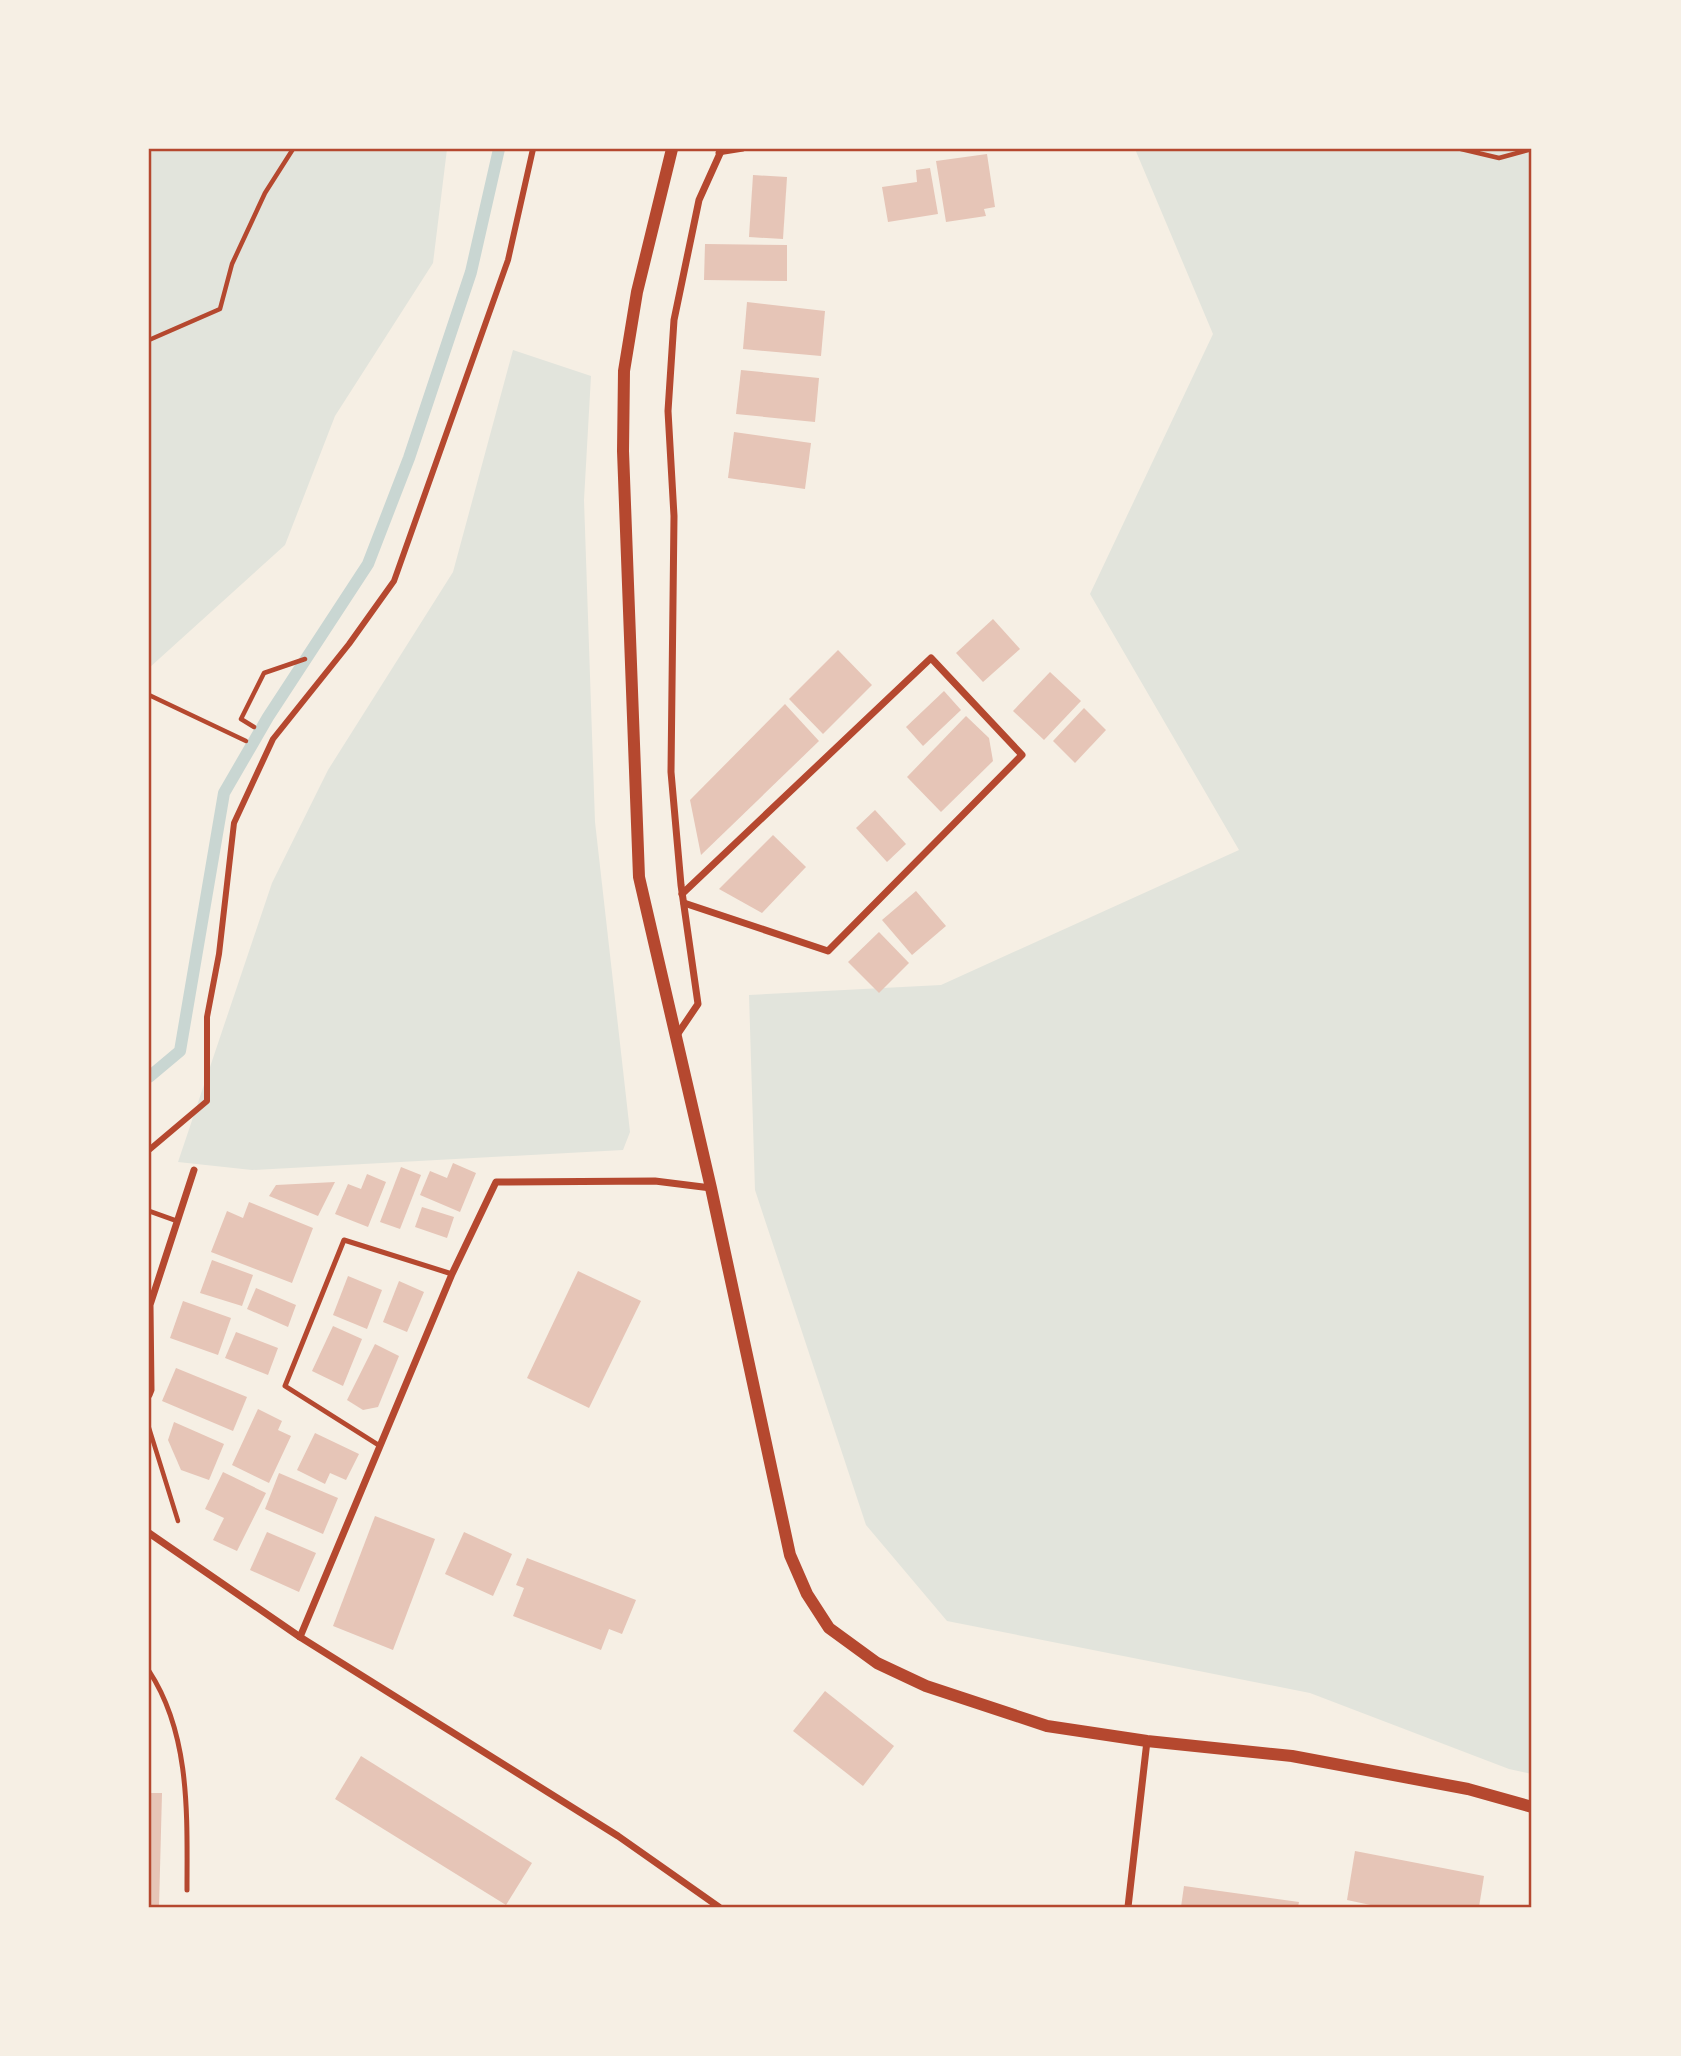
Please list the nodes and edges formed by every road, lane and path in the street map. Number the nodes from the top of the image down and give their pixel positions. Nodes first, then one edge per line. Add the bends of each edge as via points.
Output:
1 (293, 149) edge
2 (533, 149) edge
3 (672, 149) edge
4 (743, 149) edge
5 (1461, 149) edge
6 (1532, 149) edge
7 (720, 151) edge
8 (149, 340) edge
9 (349, 644) junction
10 (150, 696) edge
11 (273, 739) junction
12 (267, 751) junction
13 (682, 894) junction
14 (684, 903) junction
15 (675, 1039) junction
16 (149, 1150) edge
17 (194, 1170) dead end
18 (712, 1188) junction
19 (149, 1211) edge
20 (177, 1221) junction
21 (452, 1274) junction
22 (149, 1395) edge
23 (149, 1428) edge
24 (380, 1446) junction
25 (179, 1527) dead end
26 (149, 1533) edge
27 (300, 1637) junction
28 (149, 1671) edge
29 (1147, 1741) junction
30 (1532, 1807) edge
31 (187, 1891) dead end
32 (719, 1907) edge
33 (1128, 1907) edge

1 - 8 path via 265,193 220,309
2 - 9 street via 508,260 394,581
3 - 15 street via 624,371 623,451 639,877
4 - 7 lane
5 - 6 path via 1499,158
7 - 13 street via 699,201 674,320 668,411 674,516 671,772
9 - 11 street
9 - 11 path via 264,673 241,719
10 - 12 path
11 - 12 street
12 - 16 street via 234,823 207,1017 207,1101
13 - 14 street
13 - 14 street via 931,658 1022,755 828,951
14 - 15 street via 698,1004
15 - 18 street
17 - 20 street
18 - 21 street via 655,1181 495,1182
18 - 29 street via 790,1555 829,1628 877,1662 926,1686 1047,1726
19 - 20 lane
20 - 22 street via 150,1306
21 - 24 street
21 - 24 lane via 344,1240 285,1386
23 - 25 path
24 - 27 street
26 - 27 street
27 - 32 street via 618,1836
28 - 31 lane via 160,1687 187,1795
29 - 30 street via 1292,1756 1468,1789
29 - 33 street

